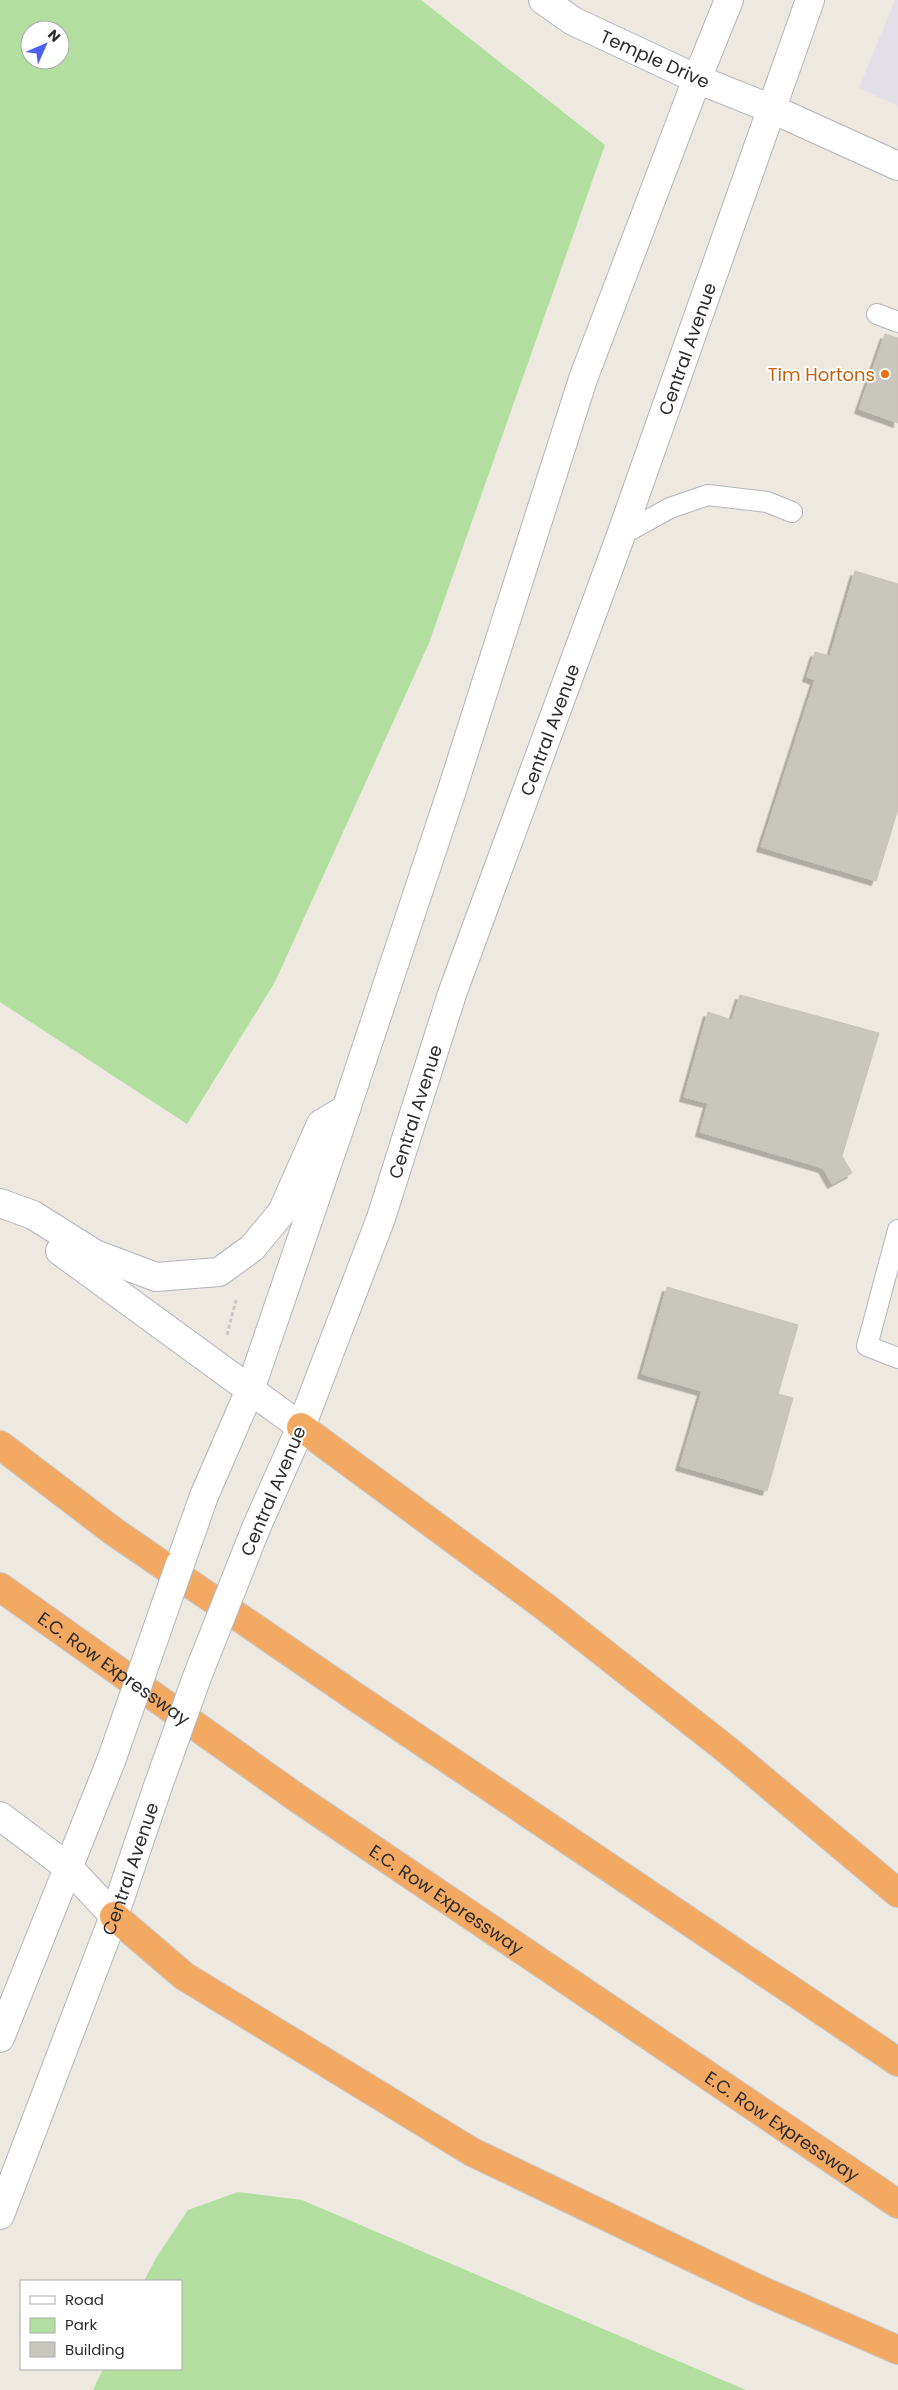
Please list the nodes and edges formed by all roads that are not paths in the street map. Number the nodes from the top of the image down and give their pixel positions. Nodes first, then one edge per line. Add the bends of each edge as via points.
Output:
1 (543, 0) edge
2 (729, 0) edge
3 (810, 0) edge
4 (696, 79) junction
5 (772, 109) junction
6 (898, 166) edge
7 (877, 314) dead end
8 (898, 322) edge
9 (792, 512) dead end
10 (621, 535) junction
11 (346, 1109) junction
12 (0, 1204) edge
13 (898, 1230) edge
14 (898, 1358) edge
15 (250, 1390) junction
16 (301, 1427) junction
17 (0, 1445) edge
18 (0, 1587) edge
19 (0, 1816) edge
20 (69, 1868) junction
21 (898, 1892) edge
22 (114, 1916) junction
23 (0, 2038) edge
24 (898, 2062) edge
25 (898, 2204) edge
26 (0, 2215) edge
27 (898, 2350) edge

1 - 4 street, Temple Drive via 573,21
2 - 4 street
3 - 5 street, Central Avenue
4 - 5 street, Temple Drive
4 - 11 street via 584,379
5 - 6 street, Temple Drive
5 - 10 street, Central Avenue
7 - 8 lane
9 - 10 lane via 767,502 708,495 670,508
10 - 16 street, Central Avenue via 452,994 381,1218
11 - 12 street via 321,1124 282,1212 252,1248 219,1272 156,1277 95,1254 33,1215
11 - 15 street
12 - 15 street
13 - 14 lane via 867,1346
15 - 16 street
15 - 20 street, bridge via 204,1496 111,1761
16 - 21 highway via 544,1606 726,1749
16 - 22 street, Central Avenue, bridge via 256,1528 197,1677
17 - 24 highway via 138,1548
18 - 25 highway, E.C. Row Expressway via 300,1800
19 - 20 street
20 - 22 street
20 - 23 street
22 - 26 street, Central Avenue
22 - 27 highway via 184,1976 472,2152 758,2289

